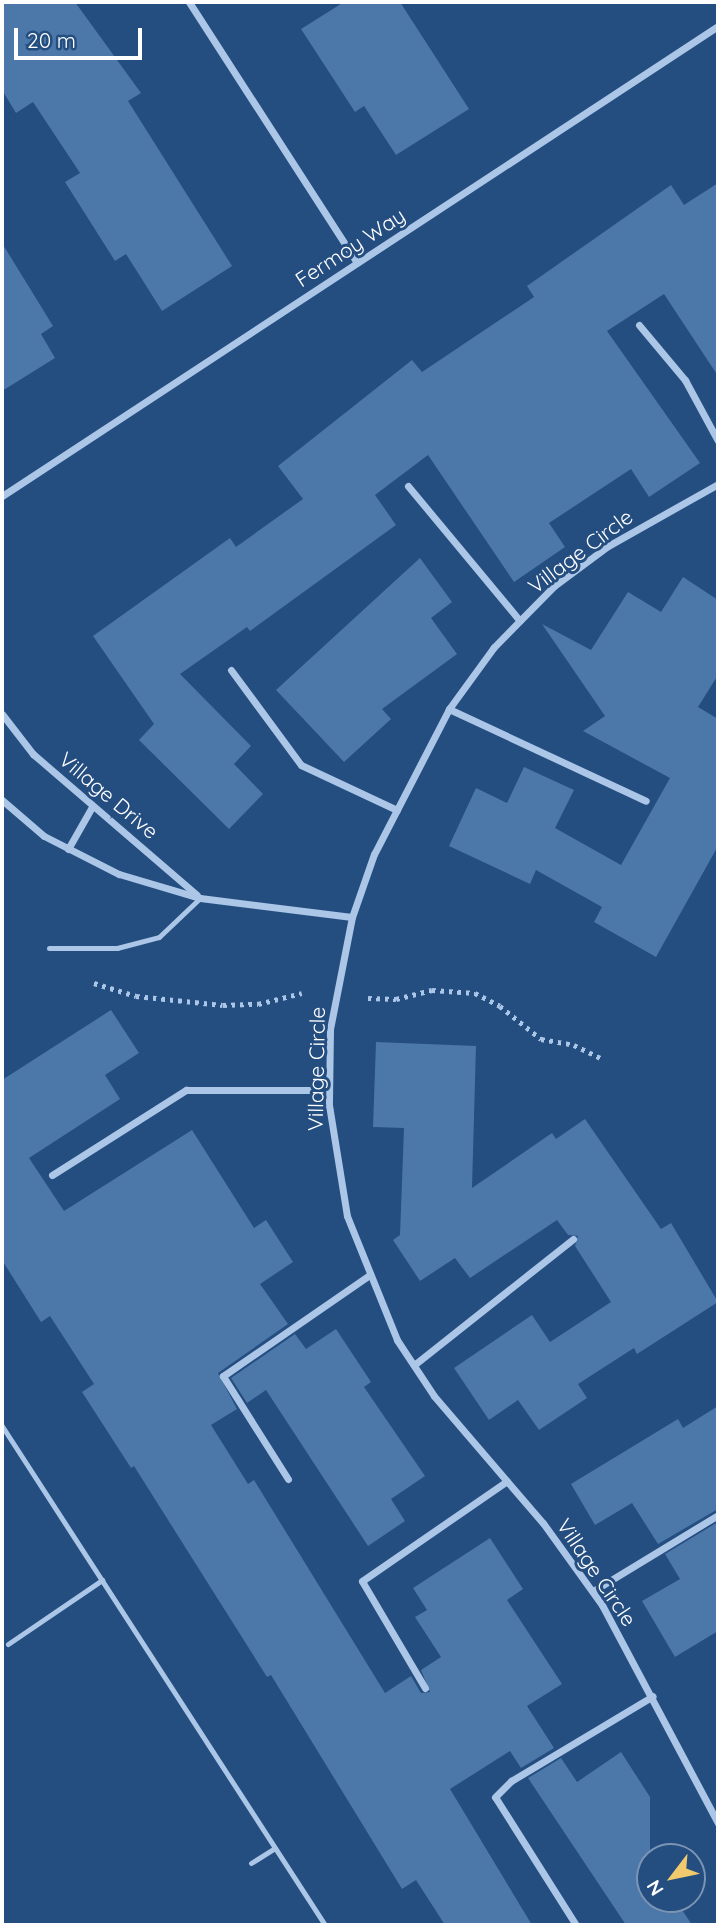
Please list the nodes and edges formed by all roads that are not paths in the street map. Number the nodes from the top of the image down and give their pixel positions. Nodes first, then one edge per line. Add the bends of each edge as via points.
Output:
1 (189, 2) edge
2 (718, 26) edge
3 (356, 263) junction
4 (639, 325) dead end
5 (718, 441) edge
6 (718, 484) edge
7 (408, 486) dead end
8 (2, 496) edge
9 (520, 621) junction
10 (231, 670) dead end
11 (449, 709) junction
12 (2, 714) edge
13 (2, 800) edge
14 (646, 801) dead end
15 (92, 807) junction
16 (397, 810) junction
17 (68, 849) junction
18 (200, 898) junction
19 (352, 917) junction
20 (49, 948) dead end
21 (329, 1090) junction
22 (52, 1175) dead end
23 (573, 1239) dead end
24 (368, 1276) junction
25 (414, 1365) junction
26 (2, 1426) edge
27 (288, 1479) dead end
28 (507, 1481) junction
29 (718, 1515) edge
30 (102, 1580) junction
31 (593, 1591) junction
32 (8, 1644) dead end
33 (425, 1688) dead end
34 (653, 1696) junction
35 (718, 1823) edge
36 (275, 1848) junction
37 (251, 1863) dead end
38 (325, 1925) edge
39 (576, 1925) edge

1 - 3 street
2 - 3 street, Fermoy Way
3 - 8 street, Fermoy Way
4 - 5 street via 685,380
6 - 9 street, Village Circle via 608,546 554,586
7 - 9 street
9 - 11 street, Village Circle via 494,647
10 - 16 street via 301,765
11 - 14 street
11 - 16 street, Village Circle
12 - 15 street, Village Drive via 33,754
13 - 17 street
15 - 17 street
15 - 18 street, Village Drive
16 - 19 street, Village Circle via 374,854
17 - 18 street via 119,874
18 - 19 street
18 - 20 lane via 159,937 117,947
19 - 21 street, Village Circle via 330,1028
21 - 22 street via 187,1090
21 - 24 street, Village Circle via 334,1152 347,1216
23 - 25 street
24 - 25 street, Village Circle
24 - 27 street via 222,1376
25 - 28 street, Village Circle via 434,1396
26 - 30 lane
28 - 31 street, Village Circle
28 - 33 street via 362,1581
29 - 31 street
30 - 32 lane
30 - 36 lane
31 - 34 street, Village Circle
34 - 35 street, Village Circle via 695,1786
34 - 39 street via 511,1781 495,1797
36 - 37 lane
36 - 38 lane

